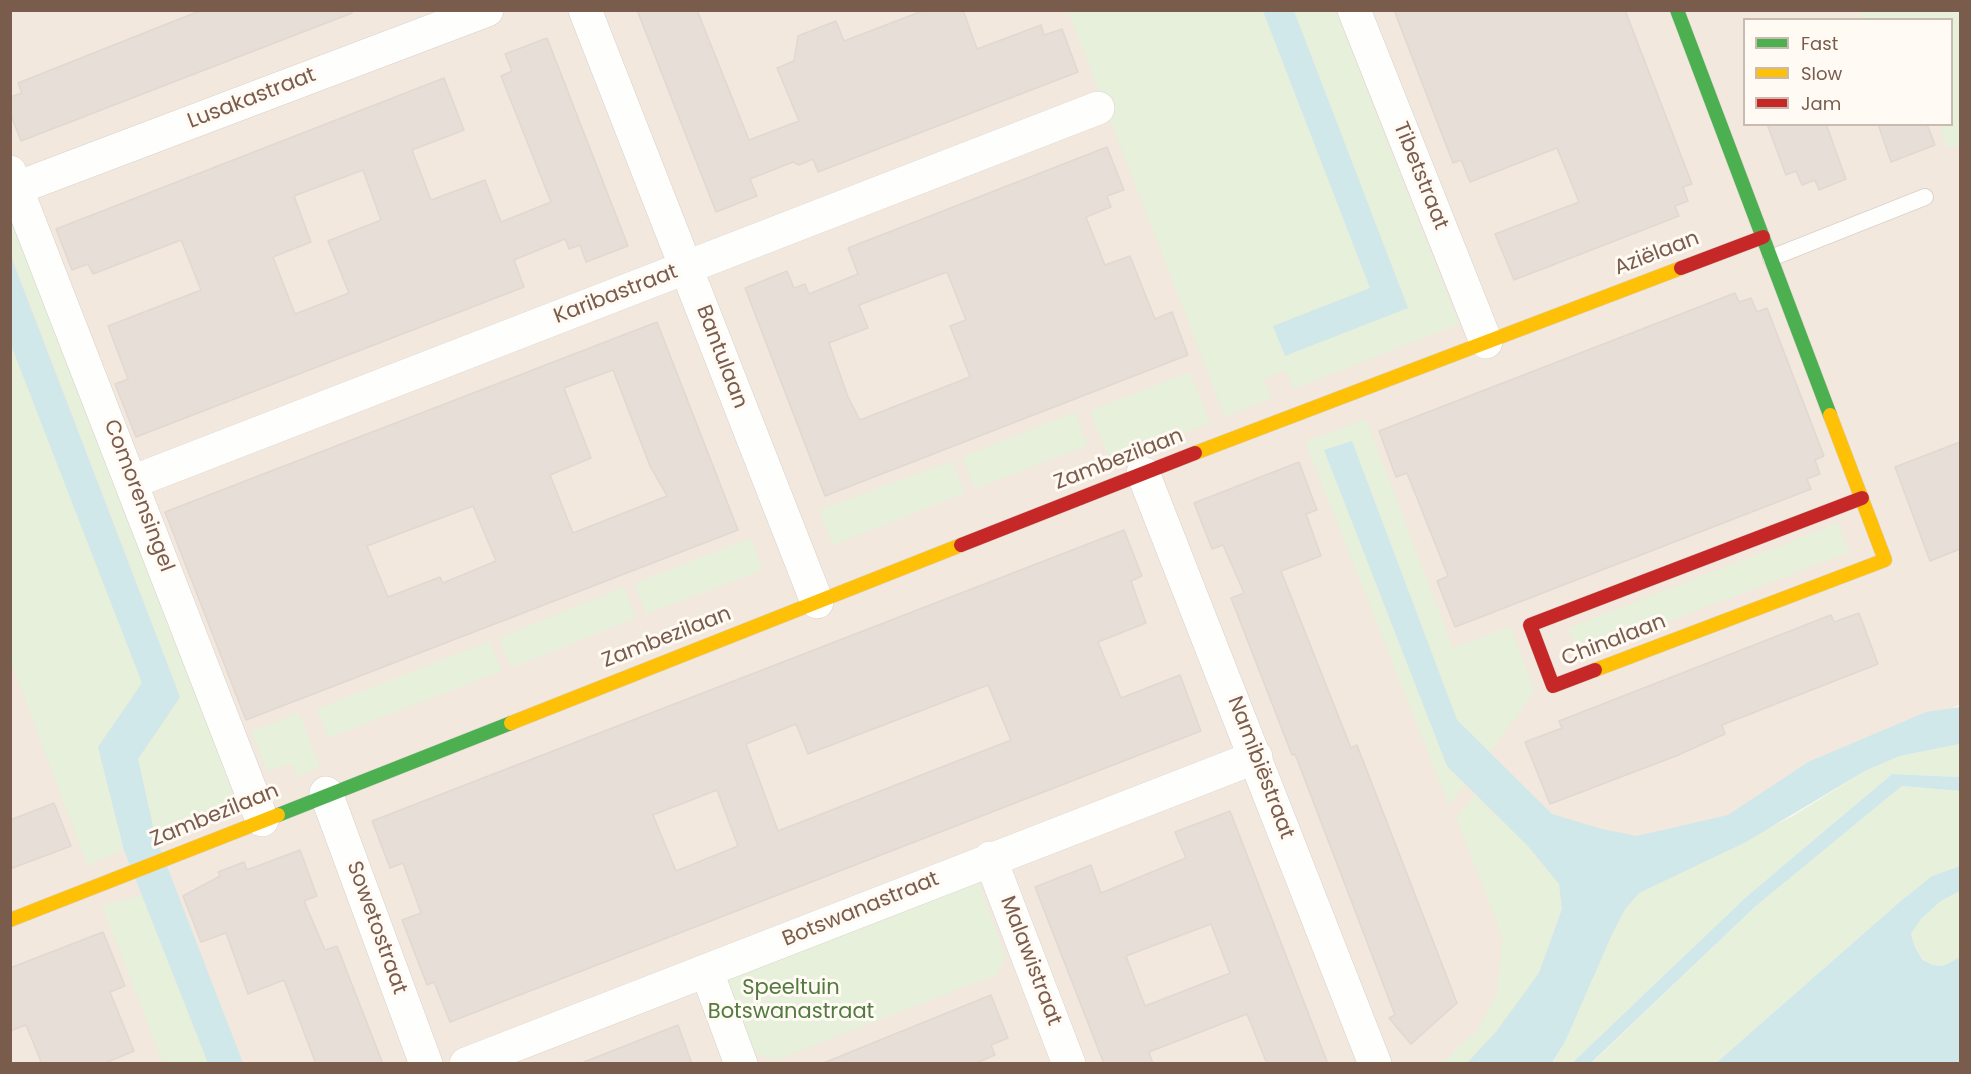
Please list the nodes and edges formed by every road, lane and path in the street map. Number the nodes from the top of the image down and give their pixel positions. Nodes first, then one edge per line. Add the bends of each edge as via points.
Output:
1 (487, 10) edge
2 (585, 10) edge
3 (1354, 10) edge
4 (1677, 10) edge
5 (1098, 108) dead end
6 (14, 180) edge
7 (1925, 197) dead end
8 (1763, 237) junction
9 (1771, 258) junction
10 (686, 268) junction
11 (1486, 342) junction
12 (1340, 398) joint
13 (1143, 473) junction
14 (132, 482) junction
15 (1862, 498) junction
16 (817, 602) junction
17 (1256, 757) junction
18 (326, 793) junction
19 (262, 820) junction
20 (990, 858) junction
21 (10, 920) edge
22 (707, 972) junction
23 (426, 1064) edge
24 (466, 1064) edge
25 (741, 1064) edge
26 (1069, 1064) edge
27 (1375, 1064) edge

1 - 6 street, Lusakastraat
2 - 10 street, Bantulaan
3 - 11 street, Tibetstraat
4 - 8 street
5 - 10 street, Karibastraat
6 - 14 street, Comorensingel
7 - 9 lane
8 - 9 street, Chinalaan
8 - 11 street, Aziëlaan
9 - 15 street, Chinalaan
10 - 14 street, Karibastraat
10 - 16 street, Bantulaan
11 - 12 street, Aziëlaan
12 - 13 street, Zambezilaan
13 - 16 street, Zambezilaan
13 - 17 street, Namibiëstraat
14 - 19 street, Comorensingel
15 - 15 street, Chinalaan via 1885,560 1553,686 1530,625
16 - 18 street, Zambezilaan
17 - 20 street, Botswanastraat
17 - 27 street, Namibiëstraat
18 - 19 street, Zambezilaan
18 - 23 street, Sowetostraat
19 - 21 street, Zambezilaan
20 - 22 street, Botswanastraat
20 - 26 street, Malawistraat
22 - 24 street, Botswanastraat
22 - 25 street

